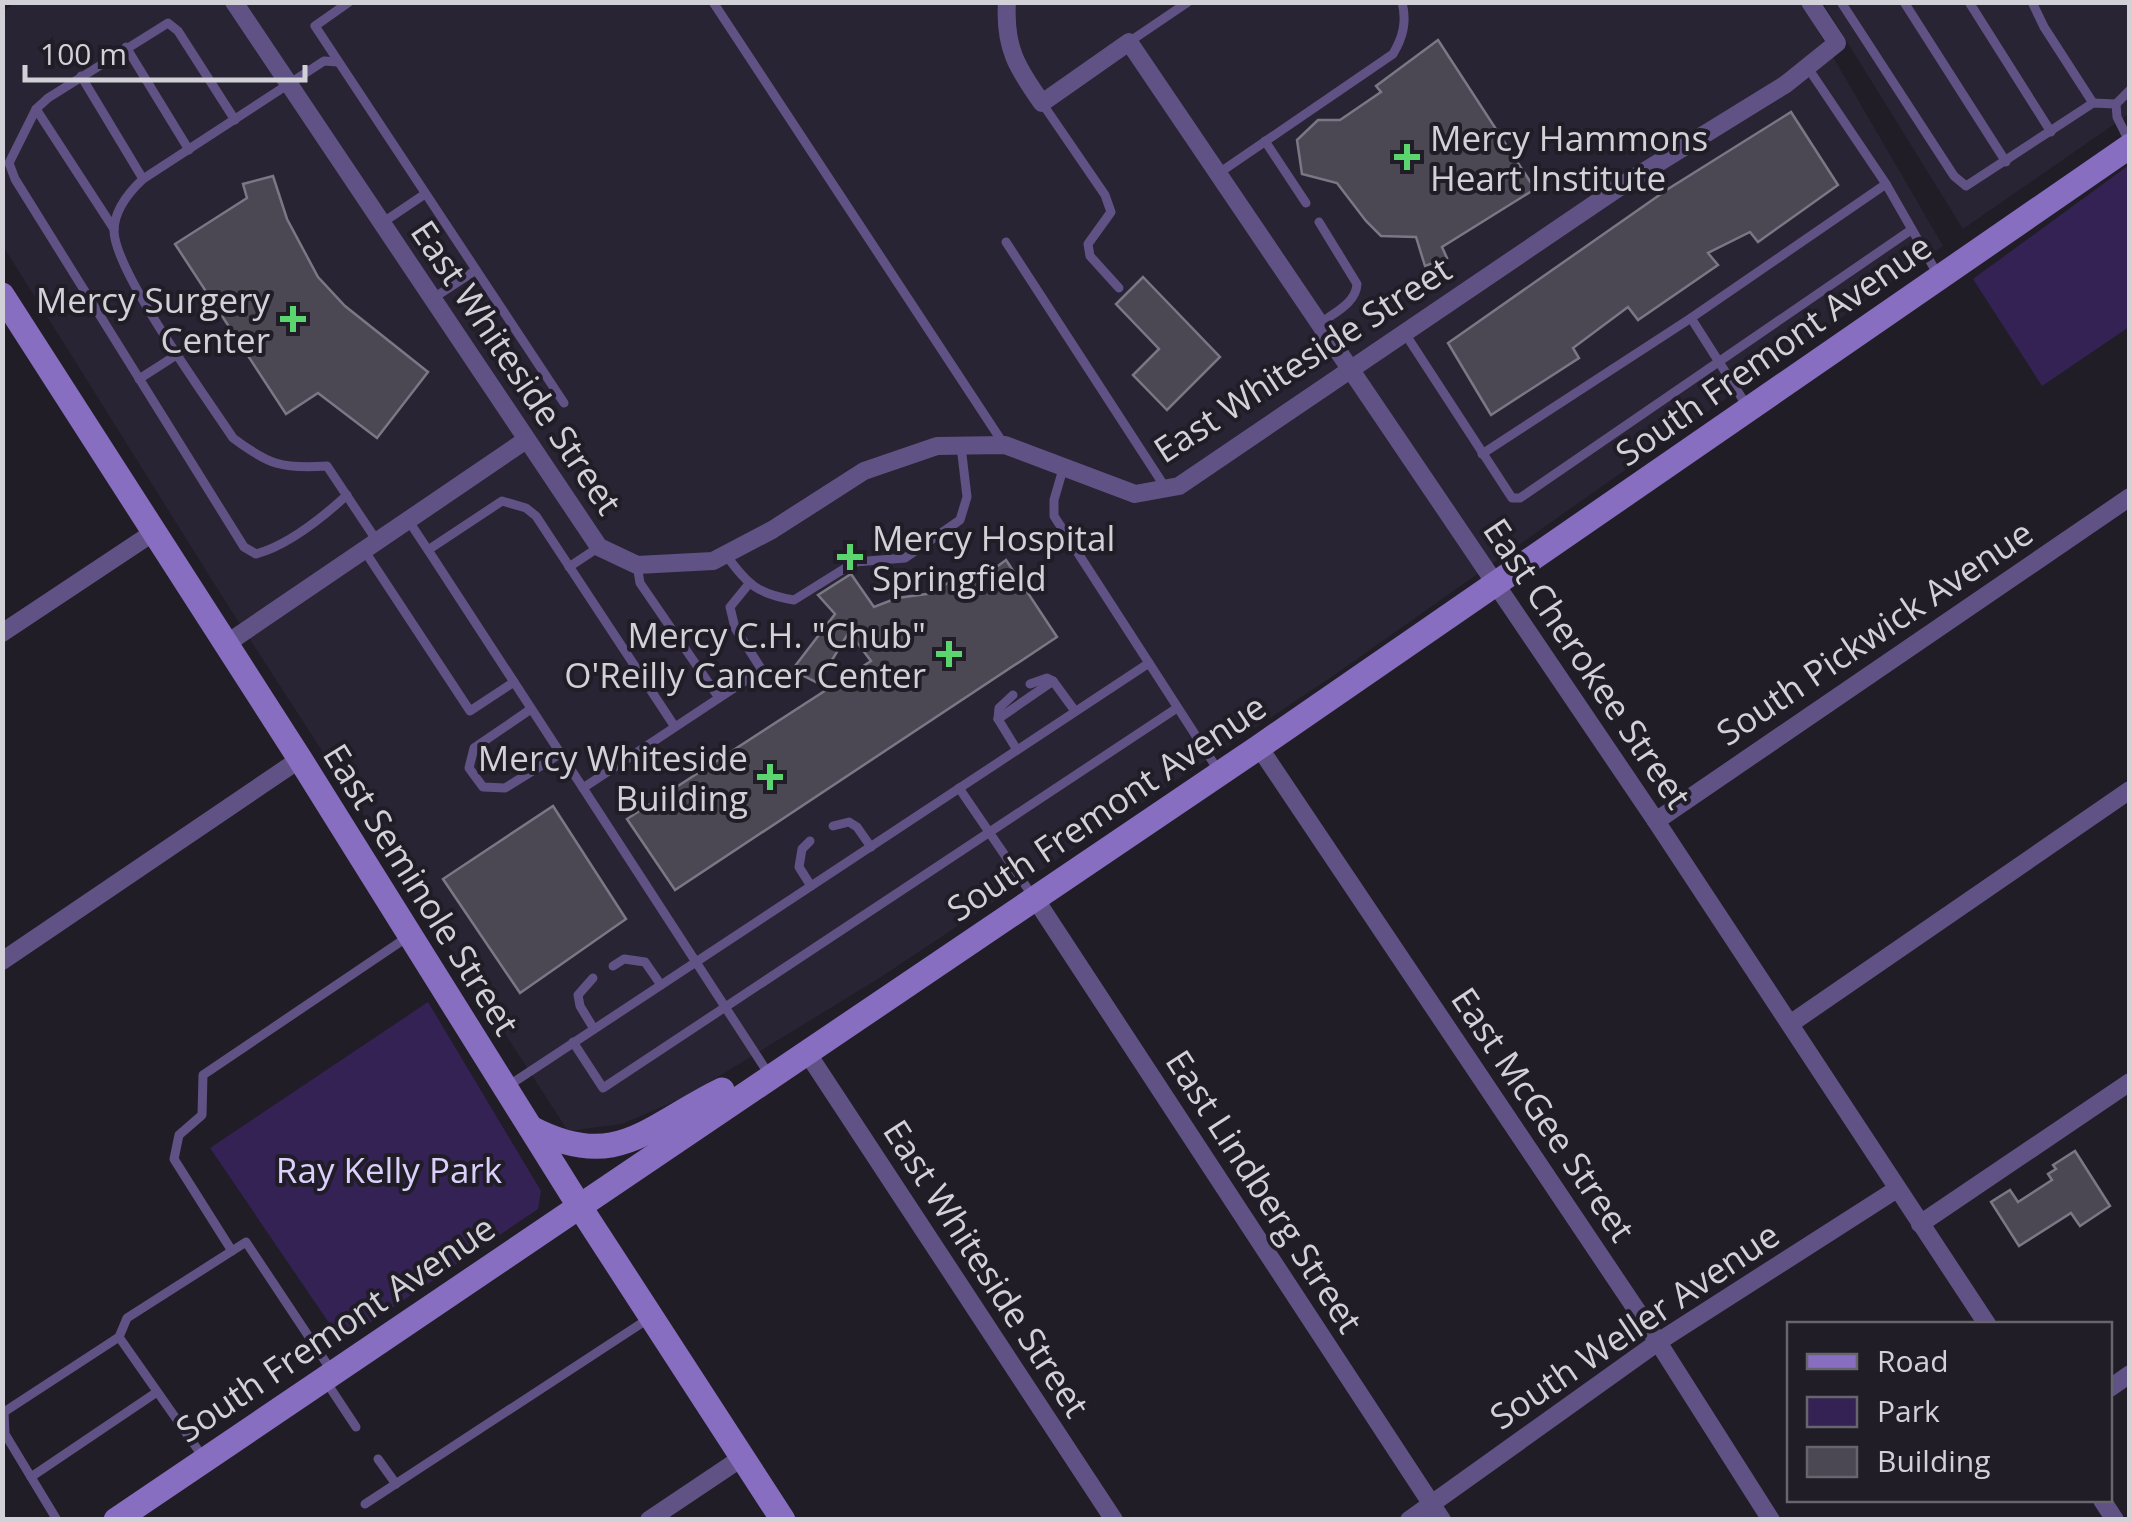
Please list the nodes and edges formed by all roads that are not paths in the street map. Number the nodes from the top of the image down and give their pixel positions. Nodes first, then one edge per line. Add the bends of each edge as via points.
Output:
1 (234, 2) edge
2 (349, 2) edge
3 (713, 2) edge
4 (1007, 2) edge
5 (1188, 2) edge
6 (1402, 2) edge
7 (1810, 2) edge
8 (1841, 2) edge
9 (1904, 2) edge
10 (1969, 2) edge
11 (2036, 4) edge
12 (1858, 29) junction
13 (1129, 42) junction
14 (1837, 43) junction
15 (126, 47) junction
16 (338, 62) junction
17 (1806, 66) junction
18 (81, 76) junction
19 (289, 84) junction
20 (2130, 90) edge
21 (1042, 103) junction
22 (2093, 103) junction
23 (2116, 104) junction
24 (36, 109) junction
25 (235, 120) junction
26 (2051, 132) junction
27 (1266, 141) junction
28 (2130, 144) edge
29 (189, 150) junction
30 (2006, 162) junction
31 (1219, 173) junction
32 (143, 179) junction
33 (1886, 184) junction
34 (425, 194) junction
35 (1306, 203) dead end
36 (1319, 222) dead end
37 (382, 223) junction
38 (114, 229) junction
39 (1911, 230) junction
40 (1006, 242) dead end
41 (476, 270) junction
42 (1939, 277) junction
43 (1119, 288) dead end
44 (2, 294) edge
45 (432, 300) junction
46 (1691, 318) junction
47 (1321, 323) junction
48 (1404, 332) junction
49 (178, 354) junction
50 (1720, 363) junction
51 (1352, 367) junction
52 (138, 379) junction
53 (564, 404) dead end
54 (1748, 409) junction
55 (526, 440) junction
56 (1004, 445) junction
57 (961, 446) junction
58 (1482, 454) junction
59 (1063, 469) junction
60 (1166, 488) junction
61 (346, 496) junction
62 (2130, 497) edge
63 (408, 520) junction
64 (154, 532) junction
65 (370, 546) junction
66 (599, 548) junction
67 (428, 550) junction
68 (726, 555) junction
69 (637, 565) junction
70 (570, 566) junction
71 (1496, 583) junction
72 (748, 585) junction
73 (2, 633) edge
74 (226, 644) junction
75 (1149, 663) junction
76 (1054, 681) junction
77 (514, 682) junction
78 (1030, 684) dead end
79 (1013, 695) dead end
80 (720, 698) junction
81 (1178, 708) junction
82 (531, 709) junction
83 (1076, 712) junction
84 (998, 720) junction
85 (675, 727) junction
86 (1258, 748) junction
87 (1017, 750) junction
88 (560, 754) junction
89 (300, 759) junction
90 (1220, 773) junction
91 (583, 788) junction
92 (959, 788) junction
93 (2130, 790) edge
94 (1656, 822) junction
95 (833, 826) dead end
96 (988, 832) junction
97 (810, 841) dead end
98 (871, 847) junction
99 (811, 886) junction
100 (1034, 897) junction
101 (410, 936) junction
102 (2, 962) edge
103 (694, 962) junction
104 (613, 966) dead end
105 (592, 978) dead end
106 (661, 984) junction
107 (724, 1008) junction
108 (1790, 1024) junction
109 (594, 1029) junction
110 (573, 1042) junction
111 (806, 1051) junction
112 (770, 1076) junction
113 (2130, 1082) edge
114 (506, 1087) junction
115 (531, 1128) junction
116 (1898, 1188) junction
117 (578, 1204) junction
118 (1920, 1224) junction
119 (232, 1252) junction
120 (650, 1317) junction
121 (1986, 1322) edge
122 (119, 1337) junction
123 (1658, 1342) junction
124 (328, 1375) junction
125 (157, 1392) junction
126 (3, 1411) edge
127 (356, 1427) dead end
128 (742, 1457) junction
129 (378, 1458) dead end
130 (204, 1460) junction
131 (31, 1477) junction
132 (396, 1484) junction
133 (366, 1504) dead end
134 (1437, 1512) edge
135 (125, 1517) edge
136 (57, 1520) edge
137 (649, 1520) edge
138 (784, 1520) edge
139 (1114, 1520) edge
140 (1409, 1520) edge
141 (1771, 1520) edge

1 - 19 street, East Whiteside Street
2 - 16 lane via 315,26
3 - 56 lane
4 - 21 street via 1005,33 1018,70
5 - 13 lane
6 - 27 lane via 1406,16 1393,54
7 - 14 street
8 - 12 lane
9 - 30 lane
10 - 26 lane
11 - 22 lane
12 - 14 lane
12 - 30 lane via 1954,176 1966,186
13 - 21 street
13 - 31 street, East Cherokee Street
14 - 17 street, East Whiteside Street
15 - 18 lane
15 - 25 lane via 168,23
15 - 29 lane
16 - 19 lane via 324,61
16 - 34 lane
17 - 33 lane
17 - 48 street, East Whiteside Street
18 - 24 lane
18 - 32 lane
19 - 25 lane
19 - 37 street, East Whiteside Street
20 - 23 lane
21 - 43 lane via 1105,195 1111,212 1088,244 1090,256
22 - 23 lane
22 - 26 lane
23 - 28 lane
24 - 38 lane
24 - 52 lane via 9,163 15,179
25 - 29 lane
26 - 30 lane
27 - 31 lane
27 - 35 lane
28 - 42 main road, South Fremont Avenue
29 - 32 lane
31 - 47 street, East Cherokee Street
32 - 38 lane via 126,194
33 - 39 lane
33 - 46 lane
34 - 37 lane
34 - 41 lane
36 - 47 lane via 1357,284 1350,302
37 - 45 street, East Whiteside Street
38 - 49 lane via 124,268
39 - 42 lane
39 - 50 lane
40 - 60 lane
41 - 45 lane
41 - 53 lane
42 - 54 main road, South Fremont Avenue
44 - 64 main road, East Seminole Street
45 - 55 street, East Whiteside Street
46 - 50 lane
46 - 58 lane
47 - 51 street, East Cherokee Street
48 - 51 street, East Whiteside Street
48 - 58 lane
49 - 52 lane
49 - 61 lane via 232,438 279,467 327,466
50 - 54 lane
50 - 58 lane via 1520,498 1512,498
51 - 60 street, East Whiteside Street via 1179,486
51 - 71 street, East Cherokee Street
52 - 61 lane via 244,548 256,554 270,550
54 - 71 main road, South Fremont Avenue
55 - 63 street
55 - 66 street, East Whiteside Street
56 - 57 street, East Whiteside Street
56 - 59 street, East Whiteside Street
57 - 68 street, East Whiteside Street via 937,446 864,471
57 - 72 lane via 967,497 960,520 905,558 854,562 794,600
59 - 60 street, East Whiteside Street via 1135,494
59 - 75 lane via 1054,516
61 - 65 lane
62 - 94 street, South Pickwick Avenue
63 - 65 street
63 - 67 lane
64 - 73 street
64 - 74 main road, East Seminole Street
65 - 74 street
65 - 77 lane via 470,711
66 - 69 street, East Whiteside Street
66 - 70 lane
67 - 70 lane via 502,501 536,516
67 - 77 lane
68 - 69 street, East Whiteside Street
68 - 72 lane
69 - 80 lane via 640,583
70 - 85 lane
71 - 86 main road, South Fremont Avenue
71 - 94 street, East Cherokee Street
72 - 80 lane via 730,606 735,628 762,670
74 - 89 main road, East Seminole Street
75 - 81 lane
75 - 83 lane
76 - 78 lane
76 - 83 lane
76 - 84 lane
77 - 82 lane
79 - 84 lane via 999,708
80 - 85 lane
81 - 90 lane
81 - 96 lane
82 - 88 lane
82 - 88 lane via 474,748 474,778 483,787 504,788
83 - 87 lane
84 - 87 lane
85 - 91 lane
86 - 90 main road, South Fremont Avenue
86 - 123 street, East McGee Street
87 - 92 lane
88 - 91 lane
89 - 101 main road, East Seminole Street
89 - 102 street
90 - 100 main road, South Fremont Avenue
91 - 103 lane
92 - 96 lane
92 - 98 lane
93 - 108 street
94 - 108 street, East Cherokee Street
95 - 98 lane via 848,822
96 - 100 lane
96 - 107 lane
97 - 99 lane via 799,866
98 - 99 lane
99 - 103 lane
100 - 111 main road, South Fremont Avenue
100 - 134 street, East Lindberg Street
101 - 114 main road, East Seminole Street
101 - 119 lane via 203,1075 202,1115 179,1135 174,1159
103 - 106 lane
103 - 107 lane
104 - 106 lane via 624,959 645,962
105 - 109 lane via 578,994
106 - 109 lane
107 - 110 lane via 603,1088
107 - 112 lane
108 - 116 street, East Cherokee Street
109 - 110 lane
110 - 114 lane
111 - 112 main road, South Fremont Avenue
111 - 139 street, East Whiteside Street
112 - 115 main road via 737,1083 611,1147 576,1146
112 - 117 main road, South Fremont Avenue
113 - 118 street
114 - 115 main road, East Seminole Street
115 - 117 main road, East Seminole Street
116 - 118 street, East Cherokee Street
116 - 123 street, South Weller Avenue
117 - 120 main road, East Seminole Street
117 - 124 main road, South Fremont Avenue
118 - 121 street, East Cherokee Street
119 - 122 lane via 127,1318
119 - 124 lane via 246,1242
120 - 128 main road, East Seminole Street
120 - 132 lane
122 - 125 lane
122 - 126 lane
123 - 134 street, South Weller Avenue
123 - 141 street, East McGee Street
124 - 127 lane
124 - 130 main road, South Fremont Avenue
125 - 130 lane
125 - 131 lane
126 - 131 lane via 5,1434
128 - 137 street
128 - 138 main road, East Seminole Street
129 - 132 lane
130 - 135 main road, South Fremont Avenue
131 - 136 lane
132 - 133 lane
134 - 140 street, South Weller Avenue

